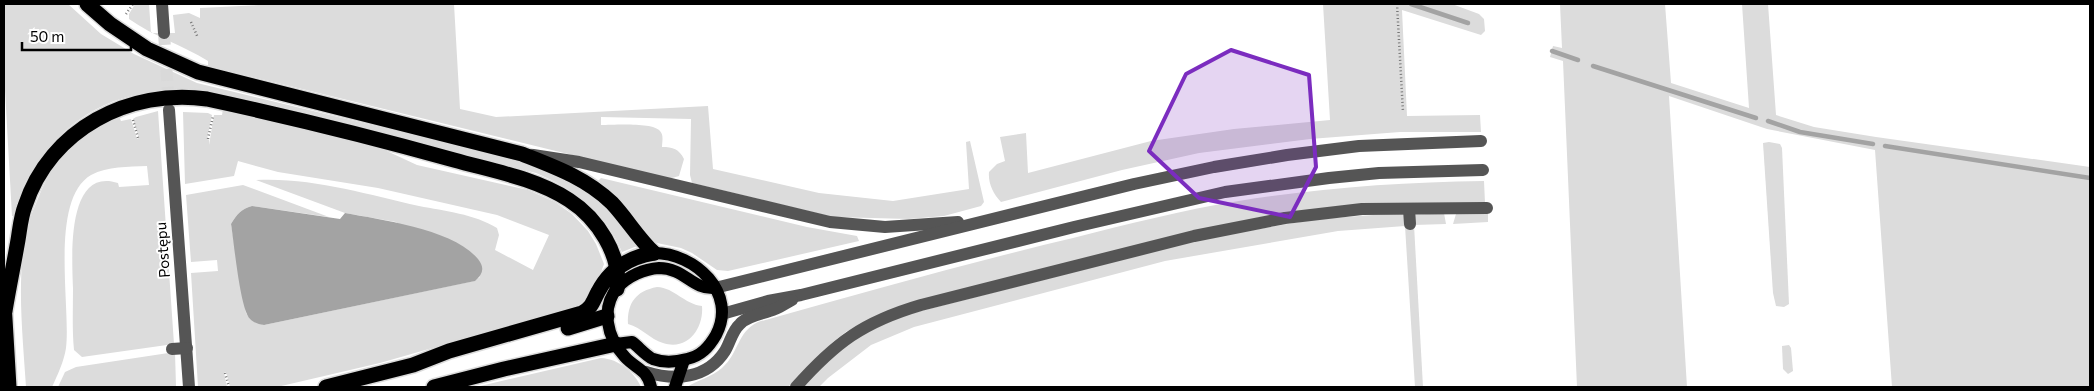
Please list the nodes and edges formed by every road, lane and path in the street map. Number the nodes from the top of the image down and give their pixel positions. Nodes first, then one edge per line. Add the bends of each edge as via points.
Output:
1 (87, 4) edge
2 (133, 4) edge
3 (162, 4) edge
4 (1397, 4) edge
5 (126, 14) dead end
6 (191, 22) dead end
7 (164, 33) tunnel mouth
8 (198, 38) dead end
9 (169, 110) tunnel mouth
10 (1403, 112) dead end
11 (213, 116) dead end
12 (133, 120) dead end
13 (138, 138) dead end
14 (208, 139) dead end
15 (1482, 141) dead end
16 (522, 154) junction
17 (1483, 170) dead end
18 (1487, 208) dead end
19 (1409, 209) junction
20 (995, 219) junction
21 (1410, 224) dead end
22 (654, 253) junction
23 (617, 266) junction
24 (714, 288) junction
25 (617, 289) junction
26 (801, 295) junction
27 (4, 305) edge
28 (722, 314) junction
29 (607, 316) junction
30 (616, 344) junction
31 (187, 348) junction
32 (172, 349) dead end
33 (684, 360) junction
34 (413, 365) junction
35 (646, 372) junction
36 (225, 373) dead end
37 (676, 382) edge
38 (9, 387) edge
39 (189, 387) edge
40 (228, 387) edge
41 (326, 387) edge
42 (434, 387) edge
43 (651, 387) edge
44 (796, 387) edge

1 - 16 highway via 147,49 198,72
2 - 5 path
3 - 7 street
4 - 10 path
6 - 8 path
9 - 31 street, Postępu
11 - 14 path
12 - 13 path
15 - 20 street via 1359,146 1288,155 1166,177
16 - 20 street via 579,162 830,222 885,227
16 - 22 highway via 570,173 597,190
17 - 26 street via 1362,175 1225,192
18 - 19 street
19 - 21 street
19 - 44 street via 1324,212 1243,226 912,308 850,336
20 - 24 street
22 - 23 highway
22 - 24 main road via 672,255 693,264 706,274
23 - 25 highway
23 - 27 highway via 599,228 585,213 571,201 539,185 392,143 248,108 199,98 164,97 128,105 94,120 71,137 43,167 24,207
23 - 34 highway via 605,280 592,306 582,313 449,351
24 - 25 main road via 703,288 675,270 659,268 634,275
24 - 28 main road
25 - 29 main road
26 - 28 street
26 - 37 street via 776,309 746,319 738,326 722,356 710,368
27 - 38 highway
28 - 33 main road via 719,330 710,345 698,355
29 - 30 main road
29 - 34 highway via 427,366
30 - 33 main road via 632,342 650,357 661,361
30 - 35 main road via 626,358
30 - 42 highway
31 - 32 street
31 - 39 street, Postępu
33 - 37 main road
34 - 41 highway
35 - 37 street
35 - 43 main road
36 - 40 path

